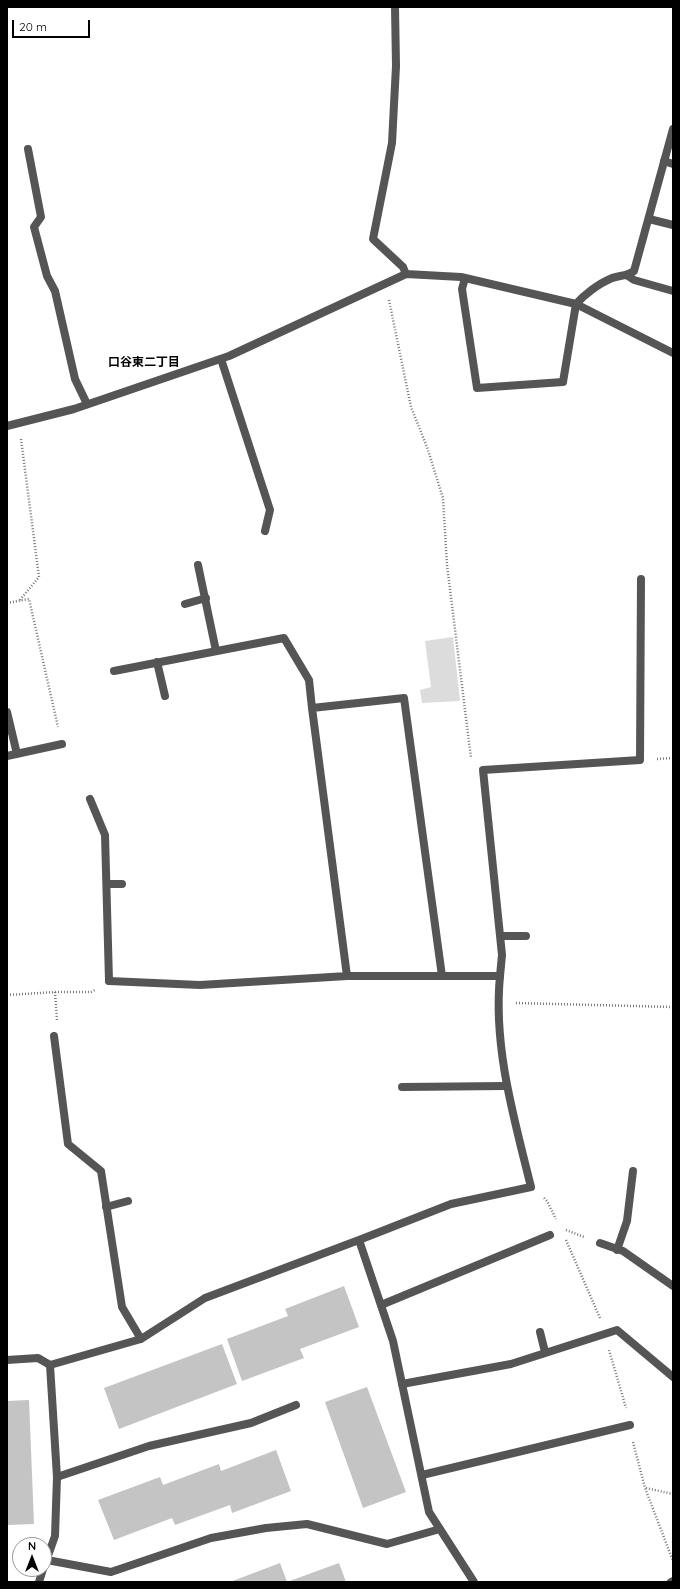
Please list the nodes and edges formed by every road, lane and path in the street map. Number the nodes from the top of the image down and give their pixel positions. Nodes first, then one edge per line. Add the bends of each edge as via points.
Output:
1 (395, 7) edge
2 (673, 129) edge
3 (28, 149) dead end
4 (664, 161) junction
5 (673, 164) edge
6 (649, 219) junction
7 (673, 225) edge
8 (406, 274) junction
9 (628, 276) junction
10 (464, 278) junction
11 (386, 282) junction
12 (673, 291) edge
13 (576, 304) junction
14 (673, 353) edge
15 (221, 359) junction
16 (87, 404) junction
17 (19, 423) junction
18 (7, 426) edge
19 (265, 531) dead end
20 (198, 565) dead end
21 (641, 579) dead end
22 (206, 598) junction
23 (20, 600) junction
24 (7, 603) edge
25 (185, 604) dead end
26 (216, 651) junction
27 (157, 662) junction
28 (114, 671) dead end
29 (165, 696) dead end
30 (312, 708) junction
31 (7, 712) edge
32 (62, 744) joint
33 (17, 754) junction
34 (7, 756) edge
35 (483, 770) junction
36 (90, 799) dead end
37 (107, 884) junction
38 (122, 884) dead end
39 (501, 936) junction
40 (526, 936) dead end
41 (347, 976) junction
42 (442, 976) junction
43 (500, 976) junction
44 (109, 981) junction
45 (55, 992) junction
46 (7, 995) edge
47 (497, 1003) junction
48 (673, 1008) edge
49 (54, 1036) joint
50 (402, 1086) dead end
51 (506, 1086) junction
52 (633, 1172) dead end
53 (128, 1201) dead end
54 (106, 1207) junction
55 (560, 1227) dead end
56 (550, 1235) dead end
57 (359, 1240) junction
58 (600, 1243) joint
59 (617, 1250) junction
60 (673, 1286) edge
61 (381, 1306) junction
62 (540, 1332) dead end
63 (141, 1339) junction
64 (545, 1352) junction
65 (7, 1360) edge
66 (50, 1365) junction
67 (673, 1377) edge
68 (402, 1384) junction
69 (296, 1405) dead end
70 (630, 1425) dead end
71 (422, 1475) junction
72 (57, 1477) junction
73 (673, 1494) edge
74 (440, 1529) junction
75 (52, 1547) edge
76 (673, 1561) edge
77 (52, 1566) edge
78 (474, 1582) edge

1 - 8 street via 396,66 392,143 373,239
2 - 4 street
3 - 16 street via 41,217 34,227 46,276 55,291 75,379
4 - 5 street
4 - 6 street
6 - 7 street
6 - 9 street via 634,271
8 - 10 street
8 - 11 street
9 - 12 street
9 - 13 street via 610,279 582,297
10 - 13 street
10 - 13 street via 462,289 477,388 563,382
11 - 15 street
11 - 35 path via 411,407 443,498 447,565 473,768
13 - 14 street
15 - 16 street
15 - 19 street via 270,510
16 - 17 street
17 - 18 street
17 - 23 path via 39,578
20 - 22 street
21 - 35 street via 640,760
22 - 25 street
22 - 26 street
23 - 24 path
23 - 32 path via 29,599
26 - 27 street
26 - 30 street via 284,638 309,680
27 - 28 street
27 - 29 street
30 - 41 street
30 - 42 street via 404,698
31 - 33 street
32 - 33 street
33 - 34 street
35 - 39 street
36 - 37 street via 105,836
37 - 38 street
37 - 44 street
39 - 40 street
39 - 43 street
41 - 42 street
41 - 44 street via 200,985
42 - 43 street
43 - 47 street
44 - 45 path via 91,992
45 - 46 path
45 - 49 path via 58,1018
47 - 48 path
47 - 51 street
49 - 54 street via 68,1144 100,1171
50 - 51 street
51 - 57 street via 531,1187 451,1204
52 - 59 street via 627,1221
53 - 54 street
54 - 63 street via 122,1307
55 - 58 path
56 - 61 street
57 - 61 street
57 - 63 street via 205,1298
58 - 59 street
59 - 60 street via 623,1251
61 - 68 street via 393,1341
62 - 64 street
63 - 66 street
64 - 67 street via 617,1330
64 - 68 street via 511,1364
65 - 66 street via 38,1358
66 - 72 street
68 - 71 street
69 - 72 street via 251,1422 149,1446
70 - 71 street
71 - 74 street via 430,1512
72 - 75 street via 56,1536
73 - 76 path via 646,1488
74 - 77 street via 387,1544 307,1524 211,1538 111,1572
74 - 78 street

